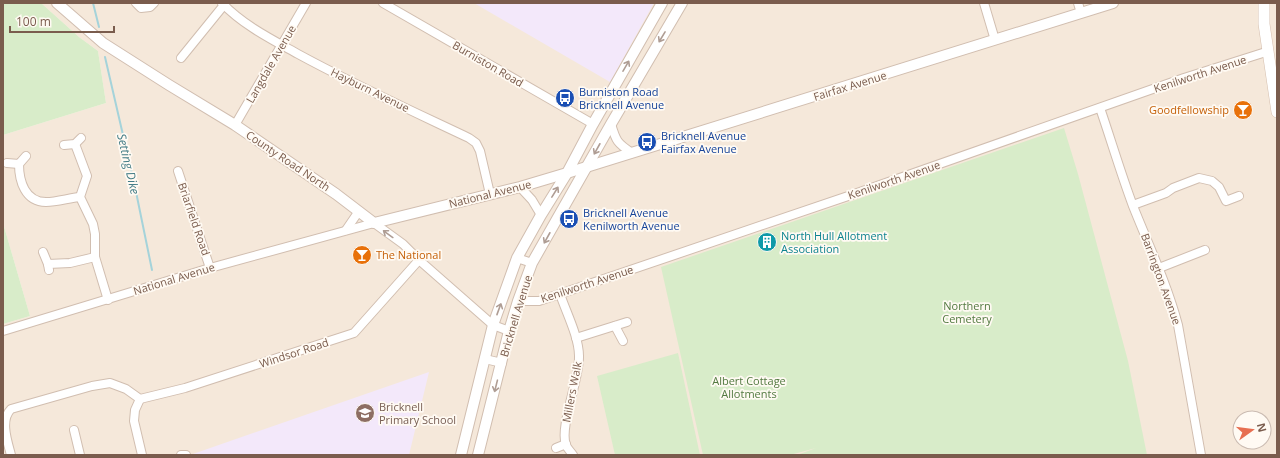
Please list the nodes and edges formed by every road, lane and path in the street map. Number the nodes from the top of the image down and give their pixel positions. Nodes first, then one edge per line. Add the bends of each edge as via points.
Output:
1 (57, 3) edge
2 (136, 3) edge
3 (154, 3) edge
4 (306, 3) edge
5 (383, 3) edge
6 (662, 3) edge
7 (682, 3) edge
8 (984, 3) edge
9 (1113, 3) edge
10 (1258, 3) edge
11 (1264, 3) edge
12 (223, 4) edge
13 (1080, 8) edge
14 (1264, 24) junction
15 (995, 40) junction
16 (282, 45) junction
17 (1269, 51) junction
18 (181, 58) dead end
19 (1276, 99) edge
20 (1100, 108) junction
21 (1277, 112) edge
22 (593, 124) junction
23 (611, 124) junction
24 (235, 125) junction
25 (64, 145) dead end
26 (632, 153) junction
27 (26, 156) dead end
28 (7, 163) dead end
29 (19, 164) junction
30 (586, 167) junction
31 (178, 171) dead end
32 (567, 173) junction
33 (520, 187) junction
34 (490, 194) junction
35 (1239, 196) dead end
36 (80, 197) junction
37 (1133, 205) junction
38 (359, 211) junction
39 (541, 216) junction
40 (374, 223) junction
41 (346, 230) junction
42 (1205, 250) dead end
43 (43, 252) dead end
44 (95, 257) junction
45 (517, 258) junction
46 (419, 260) junction
47 (532, 264) junction
48 (210, 268) junction
49 (1159, 268) junction
50 (560, 294) junction
51 (108, 300) junction
52 (518, 301) junction
53 (627, 322) dead end
54 (493, 325) junction
55 (615, 326) junction
56 (3, 331) edge
57 (510, 331) junction
58 (576, 338) junction
59 (622, 341) dead end
60 (485, 359) junction
61 (502, 363) junction
62 (140, 399) junction
63 (5, 409) edge
64 (74, 430) dead end
65 (566, 444) junction
66 (556, 448) dead end
67 (11, 455) edge
68 (80, 455) edge
69 (142, 455) edge
70 (181, 455) edge
71 (186, 455) edge
72 (461, 455) edge
73 (478, 455) edge
74 (573, 455) edge
75 (1201, 455) edge

1 - 24 street, County Road North via 103,43
2 - 3 street via 141,8 150,7
4 - 16 street, Langdale Avenue
5 - 22 street, Burniston Road
22 -> 6 street, Bricknell Avenue
7 -> 23 street, Bricknell Avenue
8 - 15 street
9 - 13 street, Fairfax Avenue
10 - 14 main road
11 - 14 main road
12 - 16 street, Hayburn Avenue via 253,28
12 - 18 street
13 - 15 street, Fairfax Avenue
14 - 17 main road
15 - 26 street, Fairfax Avenue
16 - 24 street, Langdale Avenue
16 - 34 street, Hayburn Avenue via 376,94 473,140 480,151
17 - 19 main road
17 - 20 street, Kenilworth Avenue
19 - 21 main road
20 - 37 street, Barrington Avenue
20 - 50 street, Kenilworth Avenue
22 - 32 street, Bricknell Avenue
23 - 26 street via 618,144
23 -> 30 street, Bricknell Avenue
24 - 38 street, County Road North
25 - 36 street via 78,141 86,176
26 - 30 street, Fairfax Avenue
27 - 29 street
28 - 29 street
29 - 36 street via 22,185 35,200 46,202
30 - 32 street, National Avenue
30 -> 47 street, Bricknell Avenue
31 - 48 street, Briarfield Road
32 - 33 street, National Avenue
39 -> 32 street, Bricknell Avenue
33 - 34 street, National Avenue
33 - 39 street via 532,200
34 - 40 street, National Avenue
35 - 37 street via 1226,201 1219,187 1212,181 1199,178
36 - 44 street via 94,229
37 - 49 street, Barrington Avenue
38 - 40 street, County Road North
38 - 41 street
39 - 45 street, Bricknell Avenue
40 - 41 street, National Avenue
46 -> 40 street, County Road North
41 - 48 street, National Avenue
42 - 49 street
43 - 44 street via 48,267
44 - 51 street
45 - 47 street
54 -> 45 street, Bricknell Avenue
46 - 54 street, County Road North
46 - 62 street, Windsor Road via 354,333 185,388
47 - 52 street, Bricknell Avenue
48 - 51 street, National Avenue
49 - 75 street, Barrington Avenue via 1178,325
50 - 52 street, Kenilworth Avenue via 539,301
50 - 58 street, Millers Walk
51 - 56 street, National Avenue
52 - 57 street, Bricknell Avenue
53 - 55 street
54 - 57 street, County Road North
54 - 60 street, Bricknell Avenue
55 - 58 street
55 - 59 street
57 - 61 street, Bricknell Avenue
58 - 65 street, Millers Walk via 579,356 564,437
60 - 61 street
60 - 72 street, Bricknell Avenue
61 -> 73 street, Bricknell Avenue
62 - 63 street via 126,389 110,383
62 - 69 street via 134,421
63 - 67 street via 3,425
64 - 68 street
65 - 66 street
65 - 74 street
70 - 71 street

